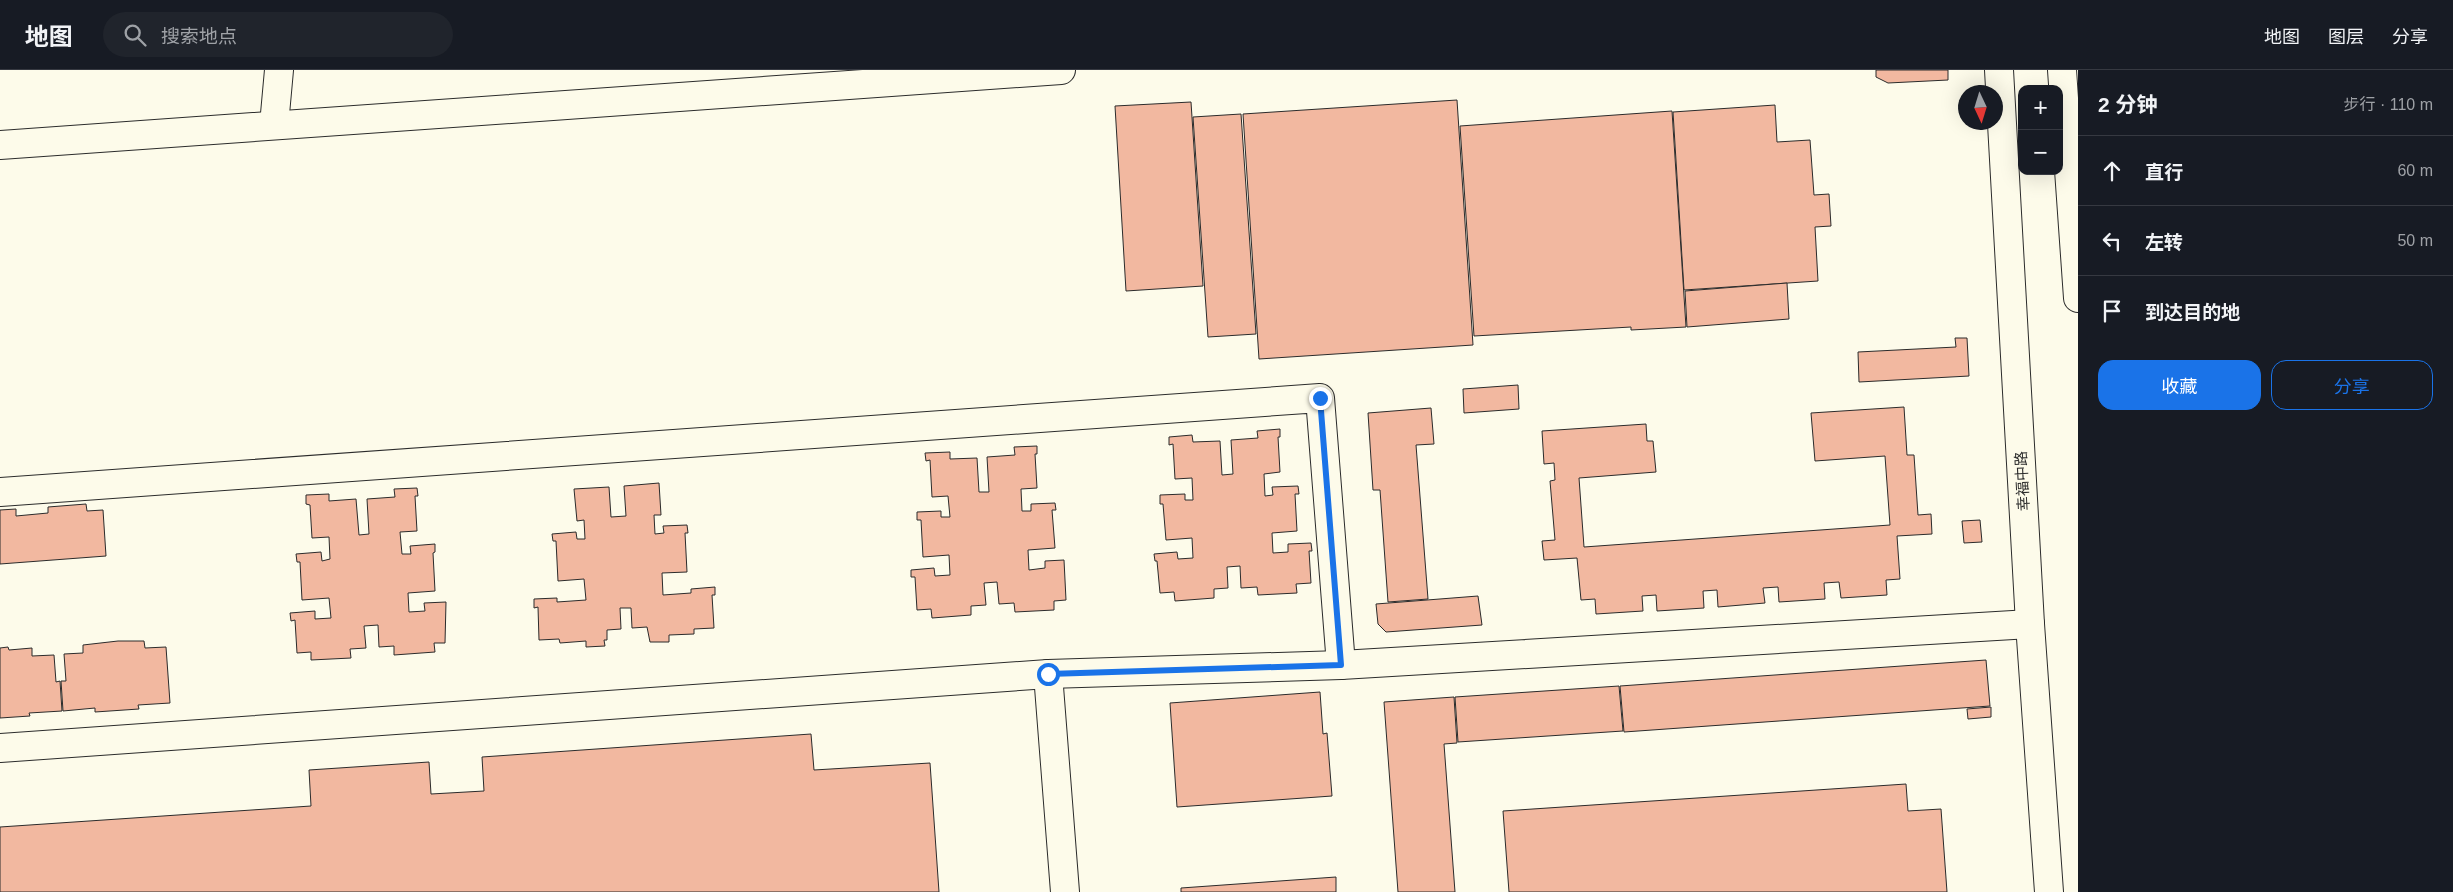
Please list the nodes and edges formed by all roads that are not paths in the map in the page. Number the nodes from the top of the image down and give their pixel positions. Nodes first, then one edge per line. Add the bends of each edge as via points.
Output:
1 (279, 70) edge
2 (1061, 70) edge
3 (1999, 70) edge
4 (2062, 70) edge
5 (274, 125) junction
6 (0, 145) edge
7 (2078, 298) edge
8 (0, 492) edge
9 (2030, 624) junction
10 (1341, 665) junction
11 (1048, 674) junction
12 (0, 748) edge
13 (1065, 892) edge
14 (2049, 892) edge

1 - 5 street
2 - 5 street
3 - 9 street, 幸福中路
4 - 7 street
5 - 6 street
8 - 10 street via 1320,398
9 - 10 street
9 - 14 street, 幸福中路
10 - 11 street
11 - 12 street
11 - 13 street

